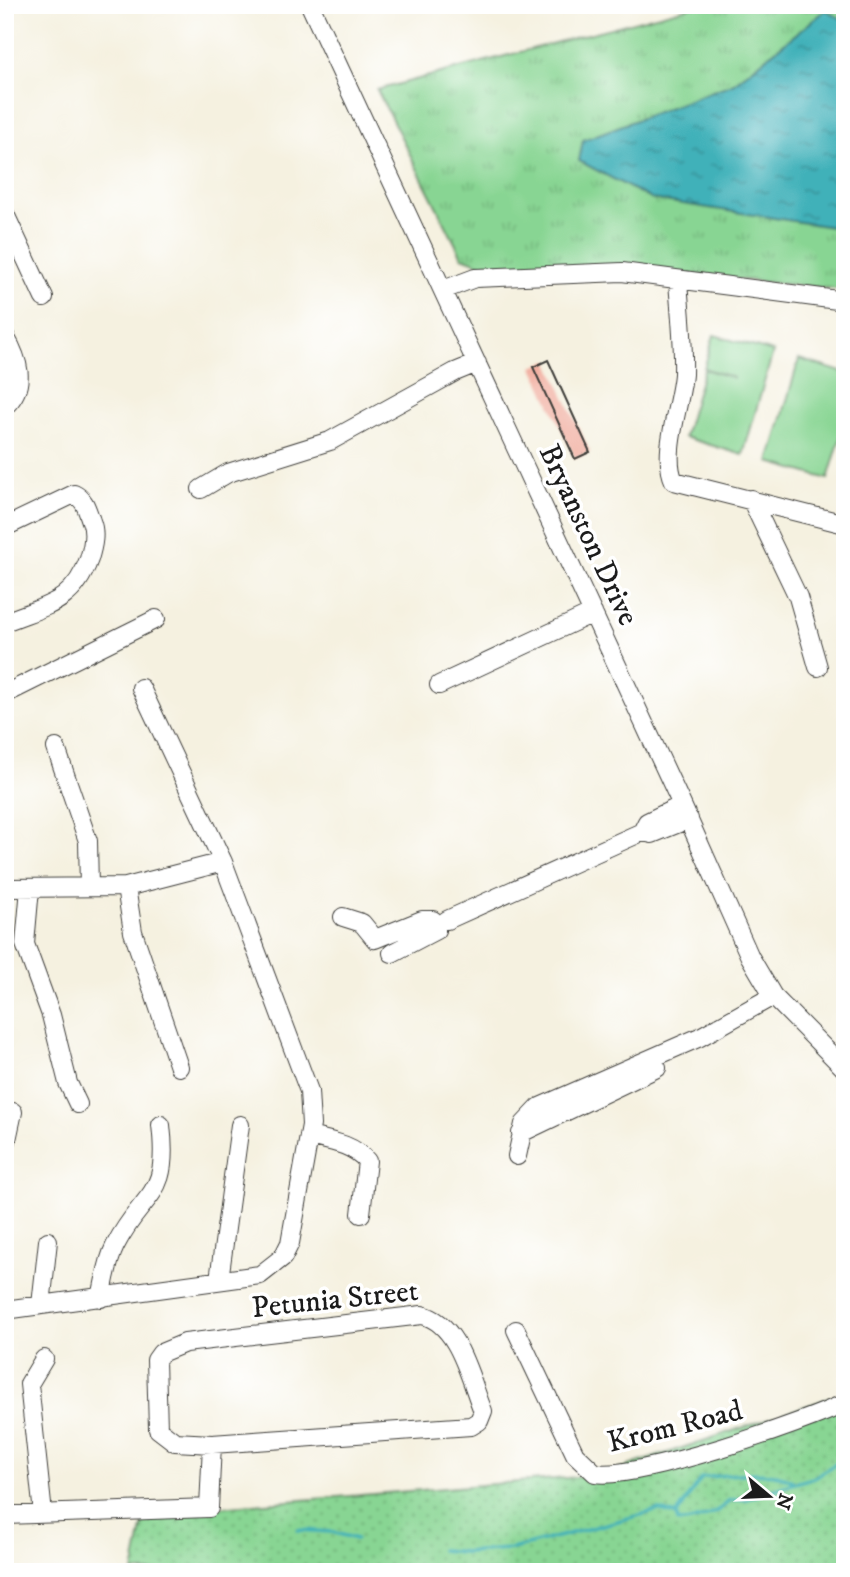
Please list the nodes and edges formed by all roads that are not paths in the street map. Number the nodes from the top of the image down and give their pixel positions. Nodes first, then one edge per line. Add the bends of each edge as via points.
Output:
1 (310, 5) edge
2 (5, 214) edge
3 (678, 281) junction
4 (443, 290) junction
5 (44, 298) dead end
6 (845, 301) edge
7 (5, 336) edge
8 (477, 363) junction
9 (5, 406) edge
10 (201, 489) dead end
11 (751, 499) junction
12 (845, 524) edge
13 (5, 527) edge
14 (593, 612) junction
15 (156, 619) dead end
16 (5, 622) edge
17 (818, 667) dead end
18 (439, 685) dead end
19 (141, 688) dead end
20 (5, 694) edge
21 (56, 748) dead end
22 (685, 812) junction
23 (223, 862) junction
24 (89, 887) junction
25 (126, 887) junction
26 (5, 888) edge
27 (30, 888) junction
28 (343, 917) dead end
29 (439, 923) junction
30 (392, 953) dead end
31 (778, 1001) junction
32 (836, 1056) edge
33 (178, 1067) dead end
34 (845, 1069) edge
35 (78, 1104) dead end
36 (13, 1112) dead end
37 (161, 1125) dead end
38 (240, 1125) dead end
39 (309, 1136) junction
40 (5, 1149) edge
41 (517, 1156) dead end
42 (361, 1214) dead end
43 (48, 1241) dead end
44 (219, 1280) junction
45 (101, 1298) junction
46 (41, 1305) junction
47 (5, 1310) edge
48 (516, 1330) dead end
49 (44, 1359) dead end
50 (845, 1403) edge
51 (212, 1444) junction
52 (43, 1514) junction
53 (5, 1515) edge

1 - 4 street, Bryanston Drive
2 - 5 street
3 - 4 street via 622,272 507,276 475,278
3 - 6 street via 708,281
3 - 11 street via 682,373 672,478 679,485
4 - 8 street, Bryanston Drive
7 - 9 street via 20,368 14,396
8 - 10 street via 330,441 228,472
8 - 14 street, Bryanston Drive
11 - 12 street
11 - 17 street via 798,597
13 - 16 street via 74,494 83,500 94,528 90,555 77,586 64,598
14 - 18 street
14 - 22 street, Bryanston Drive
15 - 20 street
19 - 23 street
21 - 24 street via 88,841
22 - 29 street via 647,822 642,832
22 - 31 street, Bryanston Drive via 746,948
23 - 25 street
23 - 39 street via 309,1091
24 - 25 street
24 - 27 street
25 - 33 street via 133,932
26 - 27 street
27 - 35 street via 25,944
28 - 29 street via 362,923 375,939 422,920
29 - 30 street
31 - 32 street, Bryanston Drive
31 - 41 street via 540,1107 521,1133
32 - 34 street, Bryanston Drive
36 - 40 street
37 - 45 street via 162,1176 116,1244
38 - 44 street
39 - 42 street via 340,1143 367,1161
39 - 44 street via 290,1242 283,1257 260,1275
43 - 46 street
44 - 45 street
45 - 46 street
46 - 47 street
48 - 50 street, Krom Road via 575,1454 595,1473 629,1473 809,1419
49 - 52 street via 29,1384
51 - 51 street, Petunia Street via 174,1442 158,1429 156,1360 185,1343 422,1315 438,1320 449,1332 483,1411 479,1422 471,1426
51 - 52 street via 209,1508
52 - 53 street

